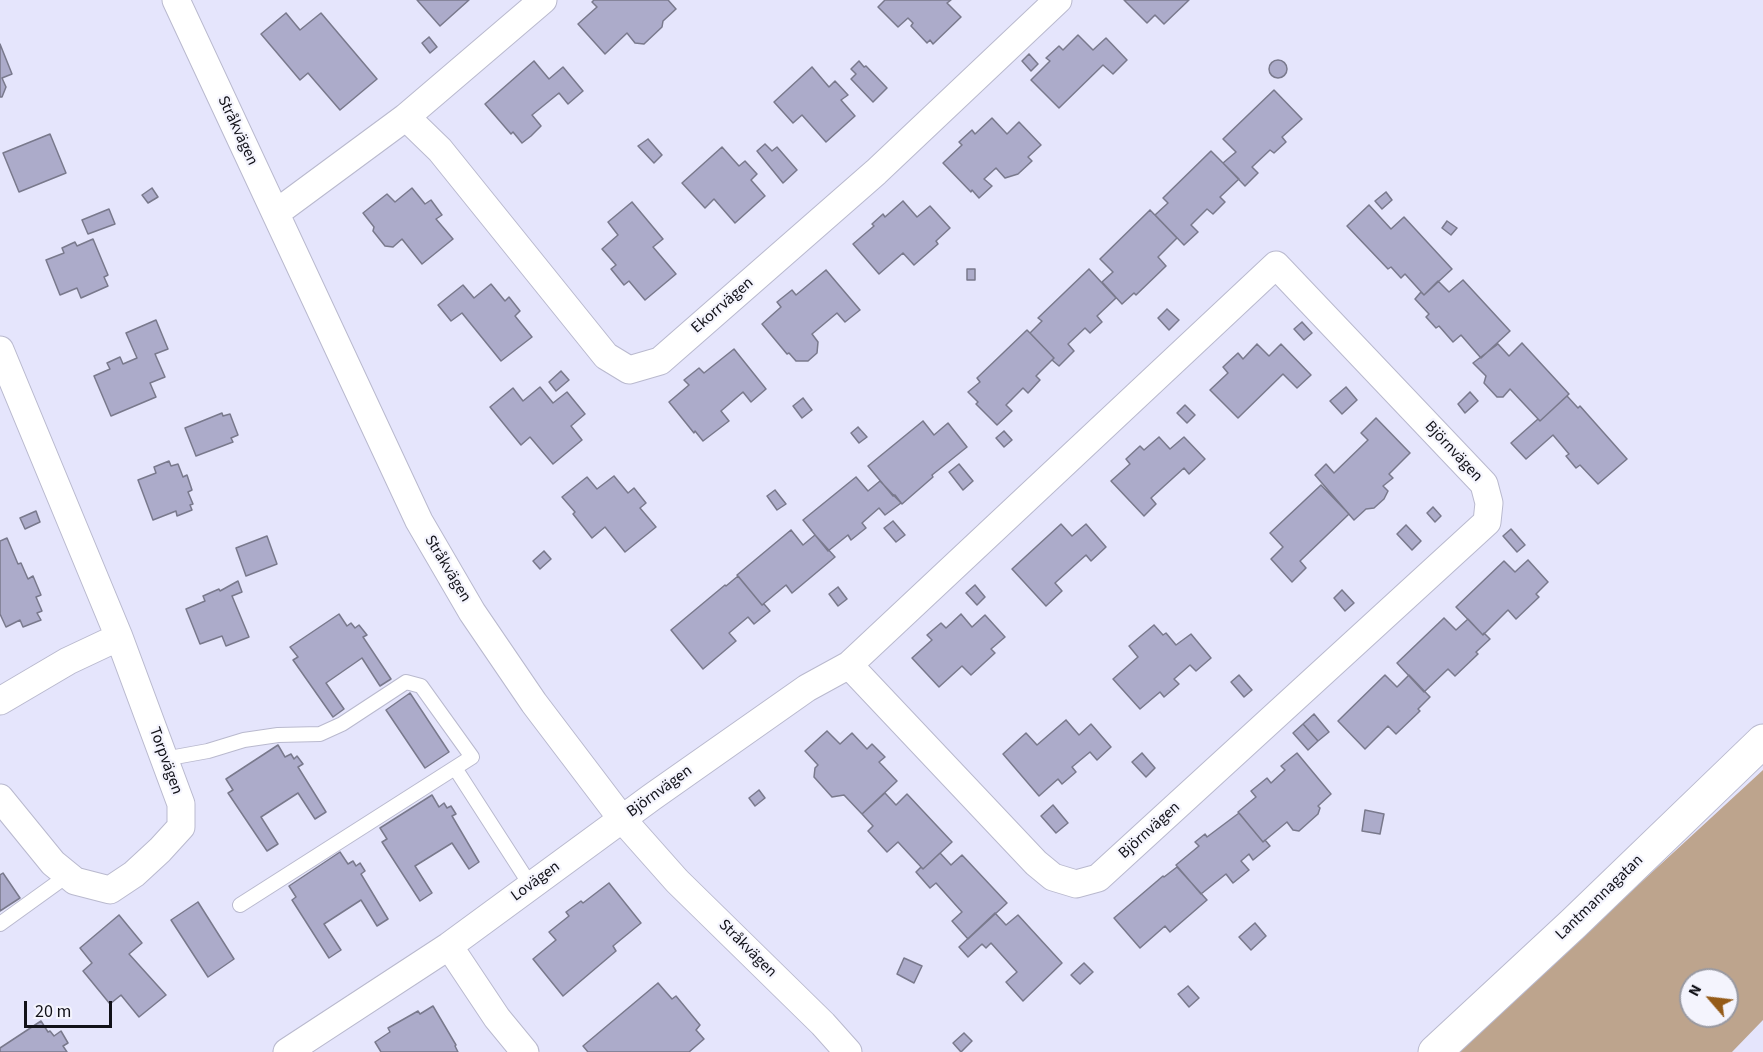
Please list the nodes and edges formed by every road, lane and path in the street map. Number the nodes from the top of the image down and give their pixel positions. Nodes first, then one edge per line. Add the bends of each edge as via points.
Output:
1 (176, 0) edge
2 (543, 0) edge
3 (1058, 0) edge
4 (406, 117) junction
5 (276, 213) junction
6 (0, 350) edge
7 (119, 637) junction
8 (849, 665) junction
9 (0, 700) edge
10 (1763, 741) edge
11 (164, 759) junction
12 (455, 768) junction
13 (0, 798) edge
14 (622, 819) junction
15 (68, 875) junction
16 (531, 886) junction
17 (240, 905) dead end
18 (0, 924) edge
19 (449, 946) junction
20 (287, 1052) edge
21 (525, 1052) edge
22 (848, 1052) edge
23 (1435, 1052) edge

1 - 5 street, Stråkvägen
2 - 4 street
3 - 4 street, Ekorrvägen via 876,172 660,362 629,370 606,356 440,150
4 - 5 street
5 - 14 street, Stråkvägen via 419,521 472,612 534,703
6 - 7 street, Torpvägen
7 - 9 street
7 - 11 street, Torpvägen
8 - 8 street, Björnvägen via 1276,265 1484,484 1490,504 1487,522 1098,878 1076,884 1053,877 1036,863
8 - 14 street, Björnvägen via 807,688
10 - 23 street, Lantmannagatan
11 - 12 lane via 244,740 320,734 406,682 421,686 472,757
11 - 15 street, Torpvägen via 181,804 181,827 134,874 110,890 75,881
12 - 16 lane
12 - 17 lane
13 - 15 street, Torpvägen via 53,863
14 - 16 street, Lovägen
14 - 22 street, Stråkvägen via 677,881
15 - 18 lane
16 - 19 street, Lovägen
19 - 20 street, Lovägen
19 - 21 street

